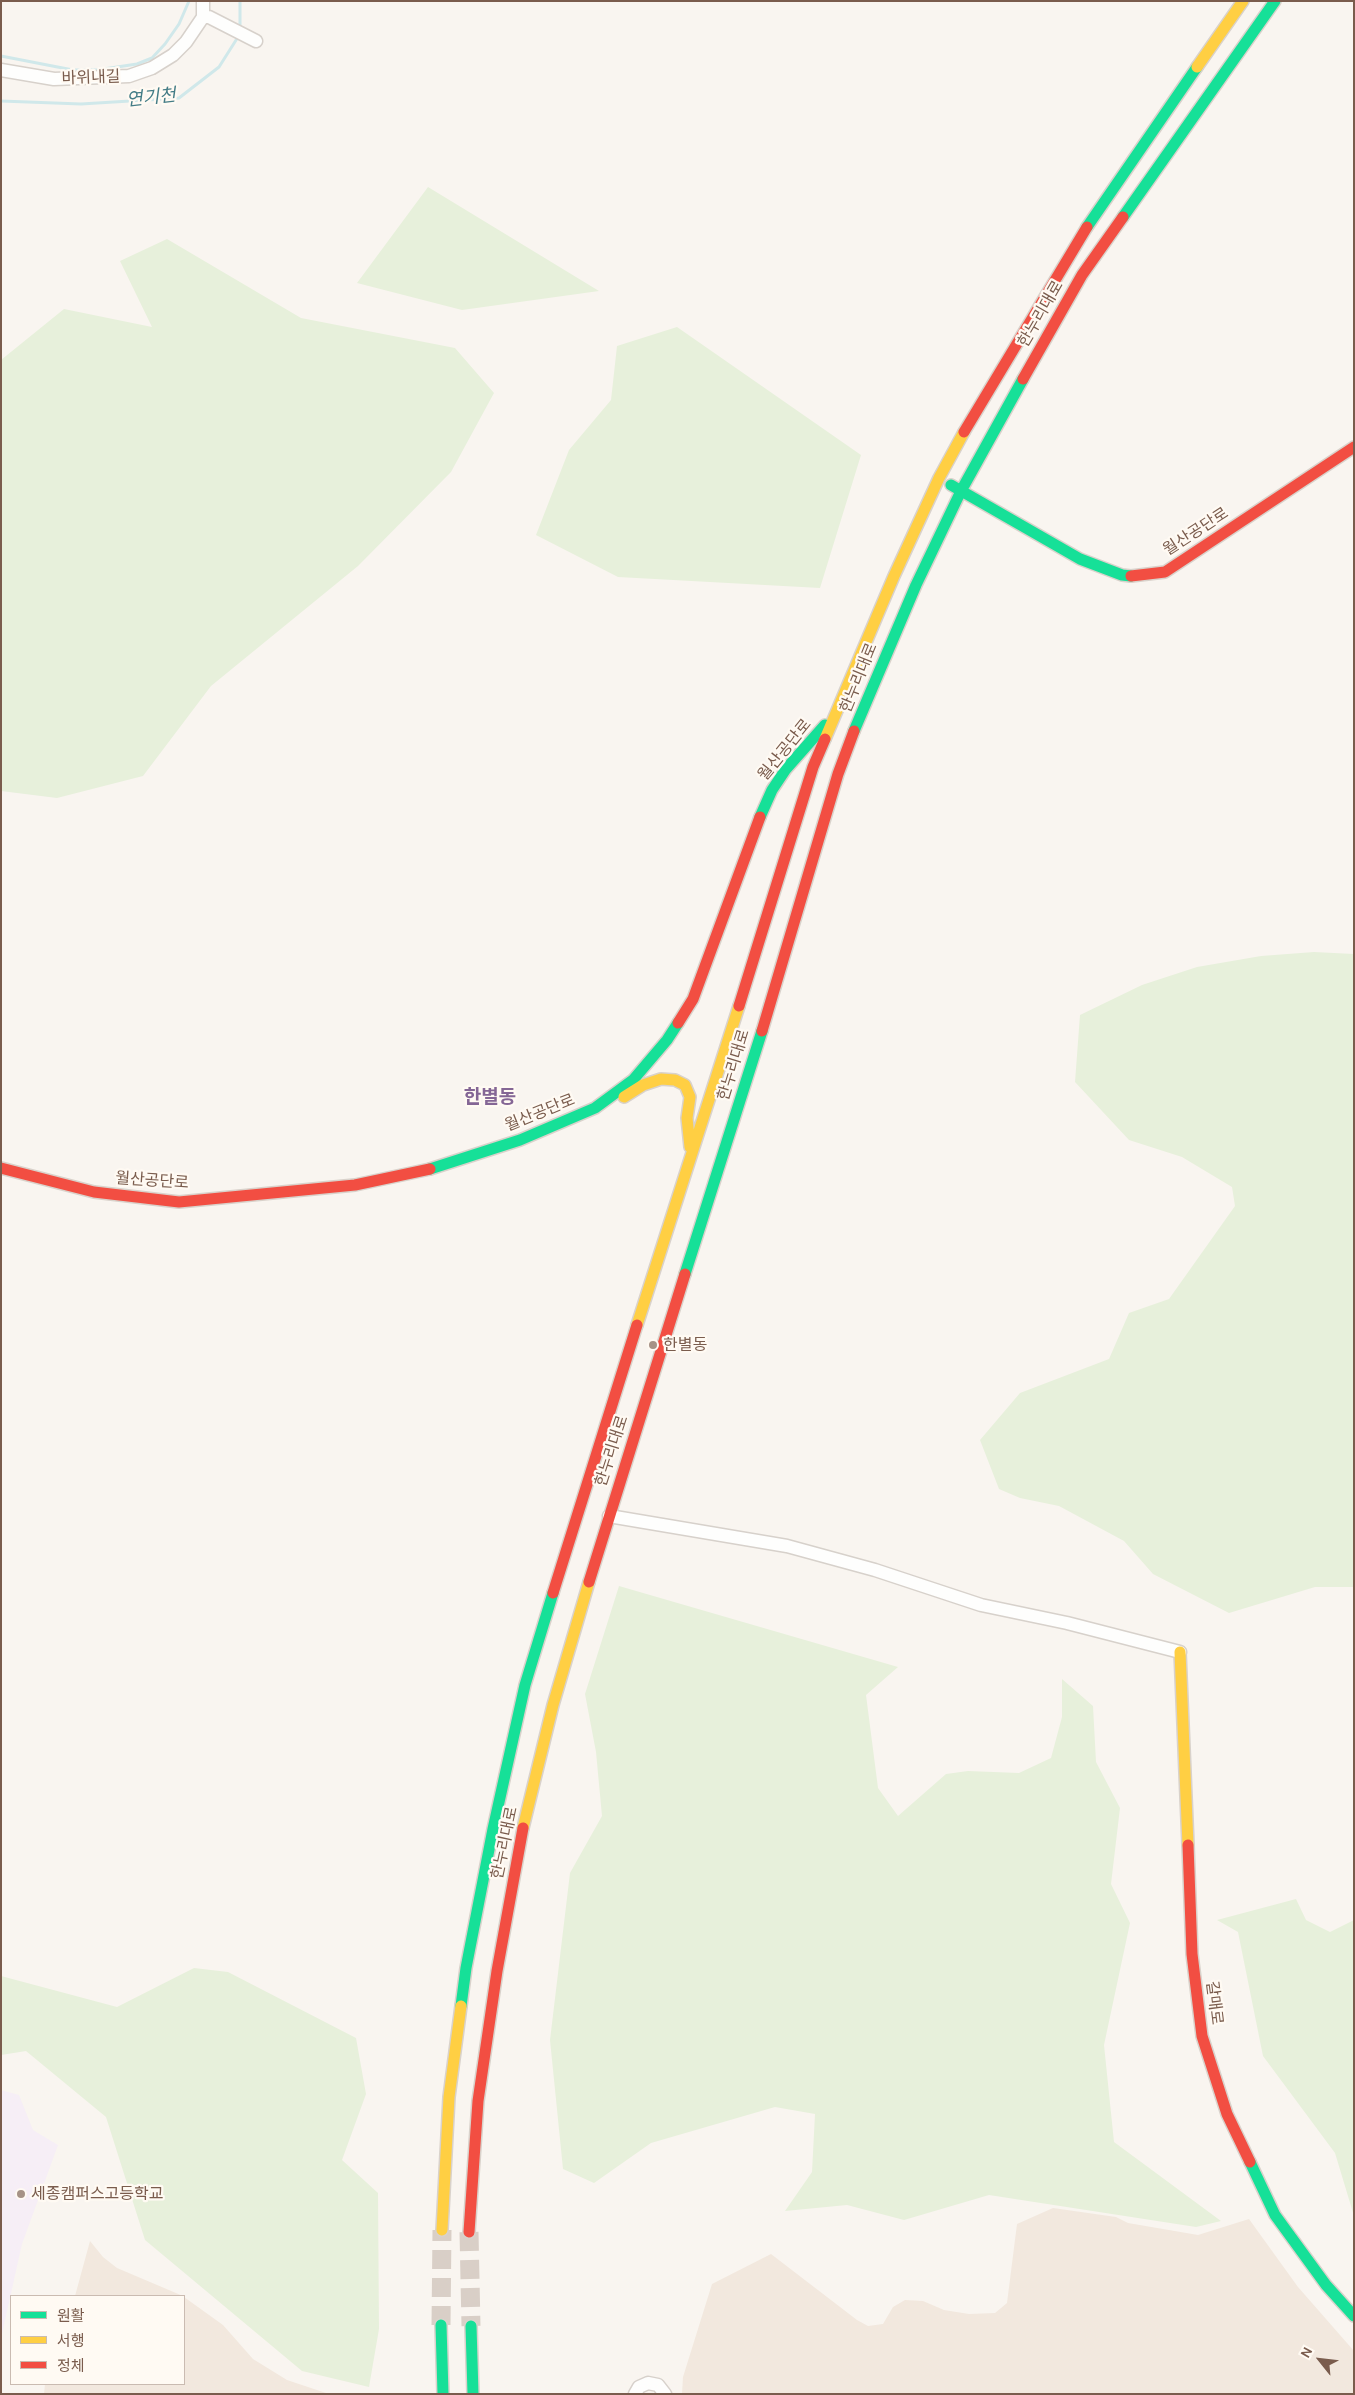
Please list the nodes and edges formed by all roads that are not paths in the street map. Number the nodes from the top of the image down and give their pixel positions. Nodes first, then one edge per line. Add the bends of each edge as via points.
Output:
1 (203, 1) edge
2 (1243, 1) edge
3 (1275, 1) edge
4 (206, 17) junction
5 (256, 41) dead end
6 (1, 70) edge
7 (1354, 447) edge
8 (939, 478) junction
9 (961, 491) junction
10 (866, 699) junction
11 (834, 716) junction
12 (595, 1108) junction
13 (691, 1156) junction
14 (1, 1168) edge
15 (609, 1516) junction
16 (1180, 1652) joint
17 (442, 2230) tunnel mouth
18 (469, 2232) tunnel mouth
19 (1354, 2316) edge
20 (441, 2325) tunnel mouth
21 (470, 2326) tunnel mouth
22 (443, 2394) edge
23 (473, 2394) edge
24 (635, 2394) edge
25 (665, 2394) edge

1 - 4 street
2 - 8 street, 한누리대로 via 1064,262
3 - 9 street, 한누리대로 via 1082,275
4 - 5 street
4 - 6 street, 바위내길 via 173,55 152,68 129,76 54,79
7 - 9 street, 월산공단로 via 1184,561 1165,572 1140,576 1122,576 1080,559
8 - 9 street, 월산공단로
8 - 11 street, 한누리대로
9 - 10 street, 한누리대로
10 - 11 street, 월산공단로
10 - 15 street, 한누리대로 via 838,774 744,1088
11 - 12 street, 월산공단로 via 802,749 772,790 755,827 693,999 667,1040 632,1080
11 - 13 street, 한누리대로 via 813,767
12 - 13 street via 661,1079 675,1080 685,1085 690,1097 687,1118
12 - 14 street, 월산공단로 via 520,1140 409,1175 354,1185 189,1202 94,1192
13 - 17 street, 한누리대로 via 525,1685 466,1968 449,2097
15 - 16 street via 787,1546 875,1570 981,1606 1067,1623
15 - 18 street, 한누리대로 via 554,1705 520,1840 478,2101
16 - 19 street, 갈매로 via 1191,1944 1202,2036 1227,2114 1275,2215 1326,2285
20 - 22 street
21 - 23 street
24 - 25 street via 639,2387 648,2383 658,2385

